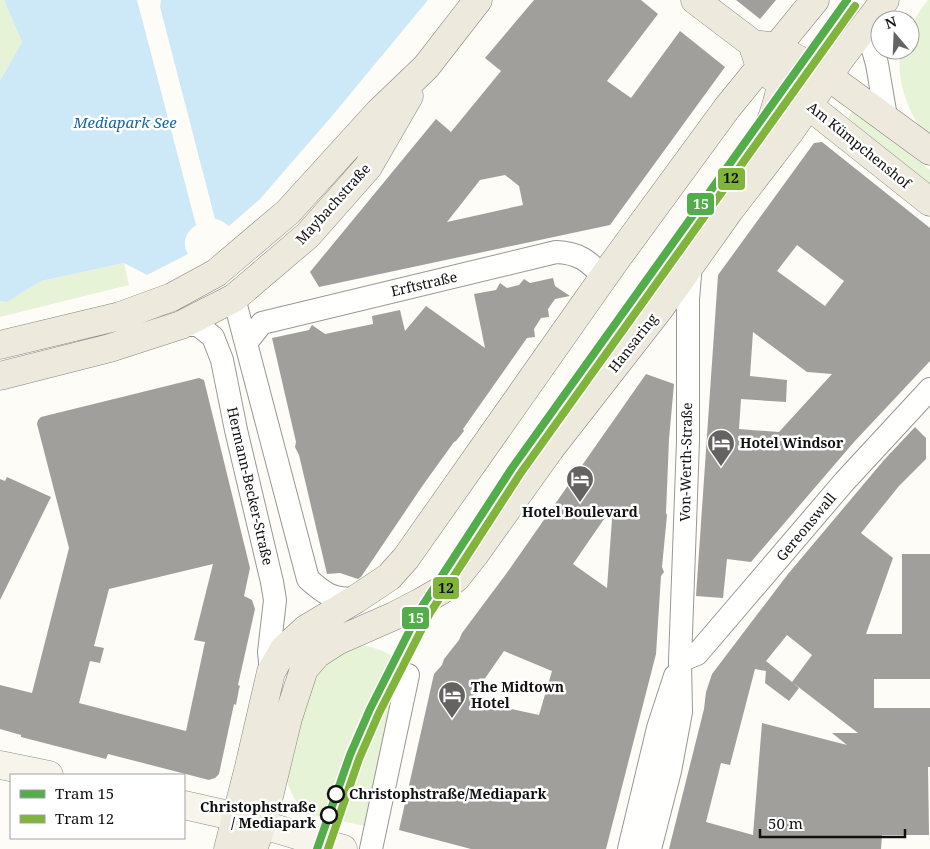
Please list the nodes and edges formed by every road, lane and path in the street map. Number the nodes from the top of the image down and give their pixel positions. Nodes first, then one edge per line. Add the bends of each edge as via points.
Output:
1 (478, 0) edge
2 (695, 0) edge
3 (815, 0) edge
4 (885, 0) edge
5 (866, 26) junction
6 (772, 49) junction
7 (426, 66) junction
8 (828, 77) junction
9 (781, 84) junction
10 (809, 105) junction
11 (886, 118) junction
12 (930, 151) edge
13 (930, 202) edge
14 (729, 211) junction
15 (691, 264) junction
16 (604, 277) junction
17 (234, 298) junction
18 (181, 324) junction
19 (246, 343) junction
20 (0, 345) edge
21 (0, 376) edge
22 (930, 389) edge
23 (356, 599) junction
24 (680, 661) junction
25 (271, 672) junction
26 (408, 675) dead end
27 (0, 765) edge
28 (44, 774) edge
29 (185, 805) edge
30 (251, 830) edge
31 (228, 849) edge
32 (343, 849) edge
33 (371, 849) edge
34 (629, 849) edge
35 (650, 849) edge

1 - 7 main road, Maybachstraße
2 - 6 main road, Am Kümpchenshof
3 - 6 main road
4 - 5 main road, Hansaring
5 - 8 main road, Hansaring
5 - 11 street via 877,64
6 - 8 main road, Am Kümpchenshof
6 - 9 main road, Am Kümpchenshof
6 - 10 main road
6 - 16 main road
7 - 17 main road, Maybachstraße via 368,168 308,235
7 - 20 main road, Maybachstraße via 379,112 288,212 216,273 172,297 120,316
8 - 10 main road, Hansaring
8 - 11 main road, Am Kümpchenshof
9 - 10 main road, Am Kümpchenshof
9 - 14 main road via 766,132
10 - 13 main road, Am Kümpchenshof
10 - 14 main road, Hansaring
11 - 12 main road, Am Kümpchenshof
14 - 15 main road, Hansaring
15 - 24 street, Von-Werth-Straße
15 - 30 main road, Hansaring via 550,448 456,578 440,591 394,616 337,641 317,654 304,669
16 - 19 street, Erftstraße via 582,258 556,252 262,323
16 - 23 main road via 406,558 390,577
17 - 18 main road
17 - 19 street
18 - 21 main road via 110,348
18 - 25 street, Hermann-Becker-Straße via 198,325 212,337 222,360 275,600 269,652
19 - 23 street via 308,579 323,592 340,599
22 - 24 street, Gereonswall via 844,482 697,654
23 - 25 main road via 306,629 284,649
24 - 34 street, Von-Werth-Straße via 658,728
24 - 35 street, Von-Werth-Straße via 681,712
25 - 30 main road
26 - 33 street
27 - 28 street
29 - 30 street
30 - 31 main road
30 - 32 street

